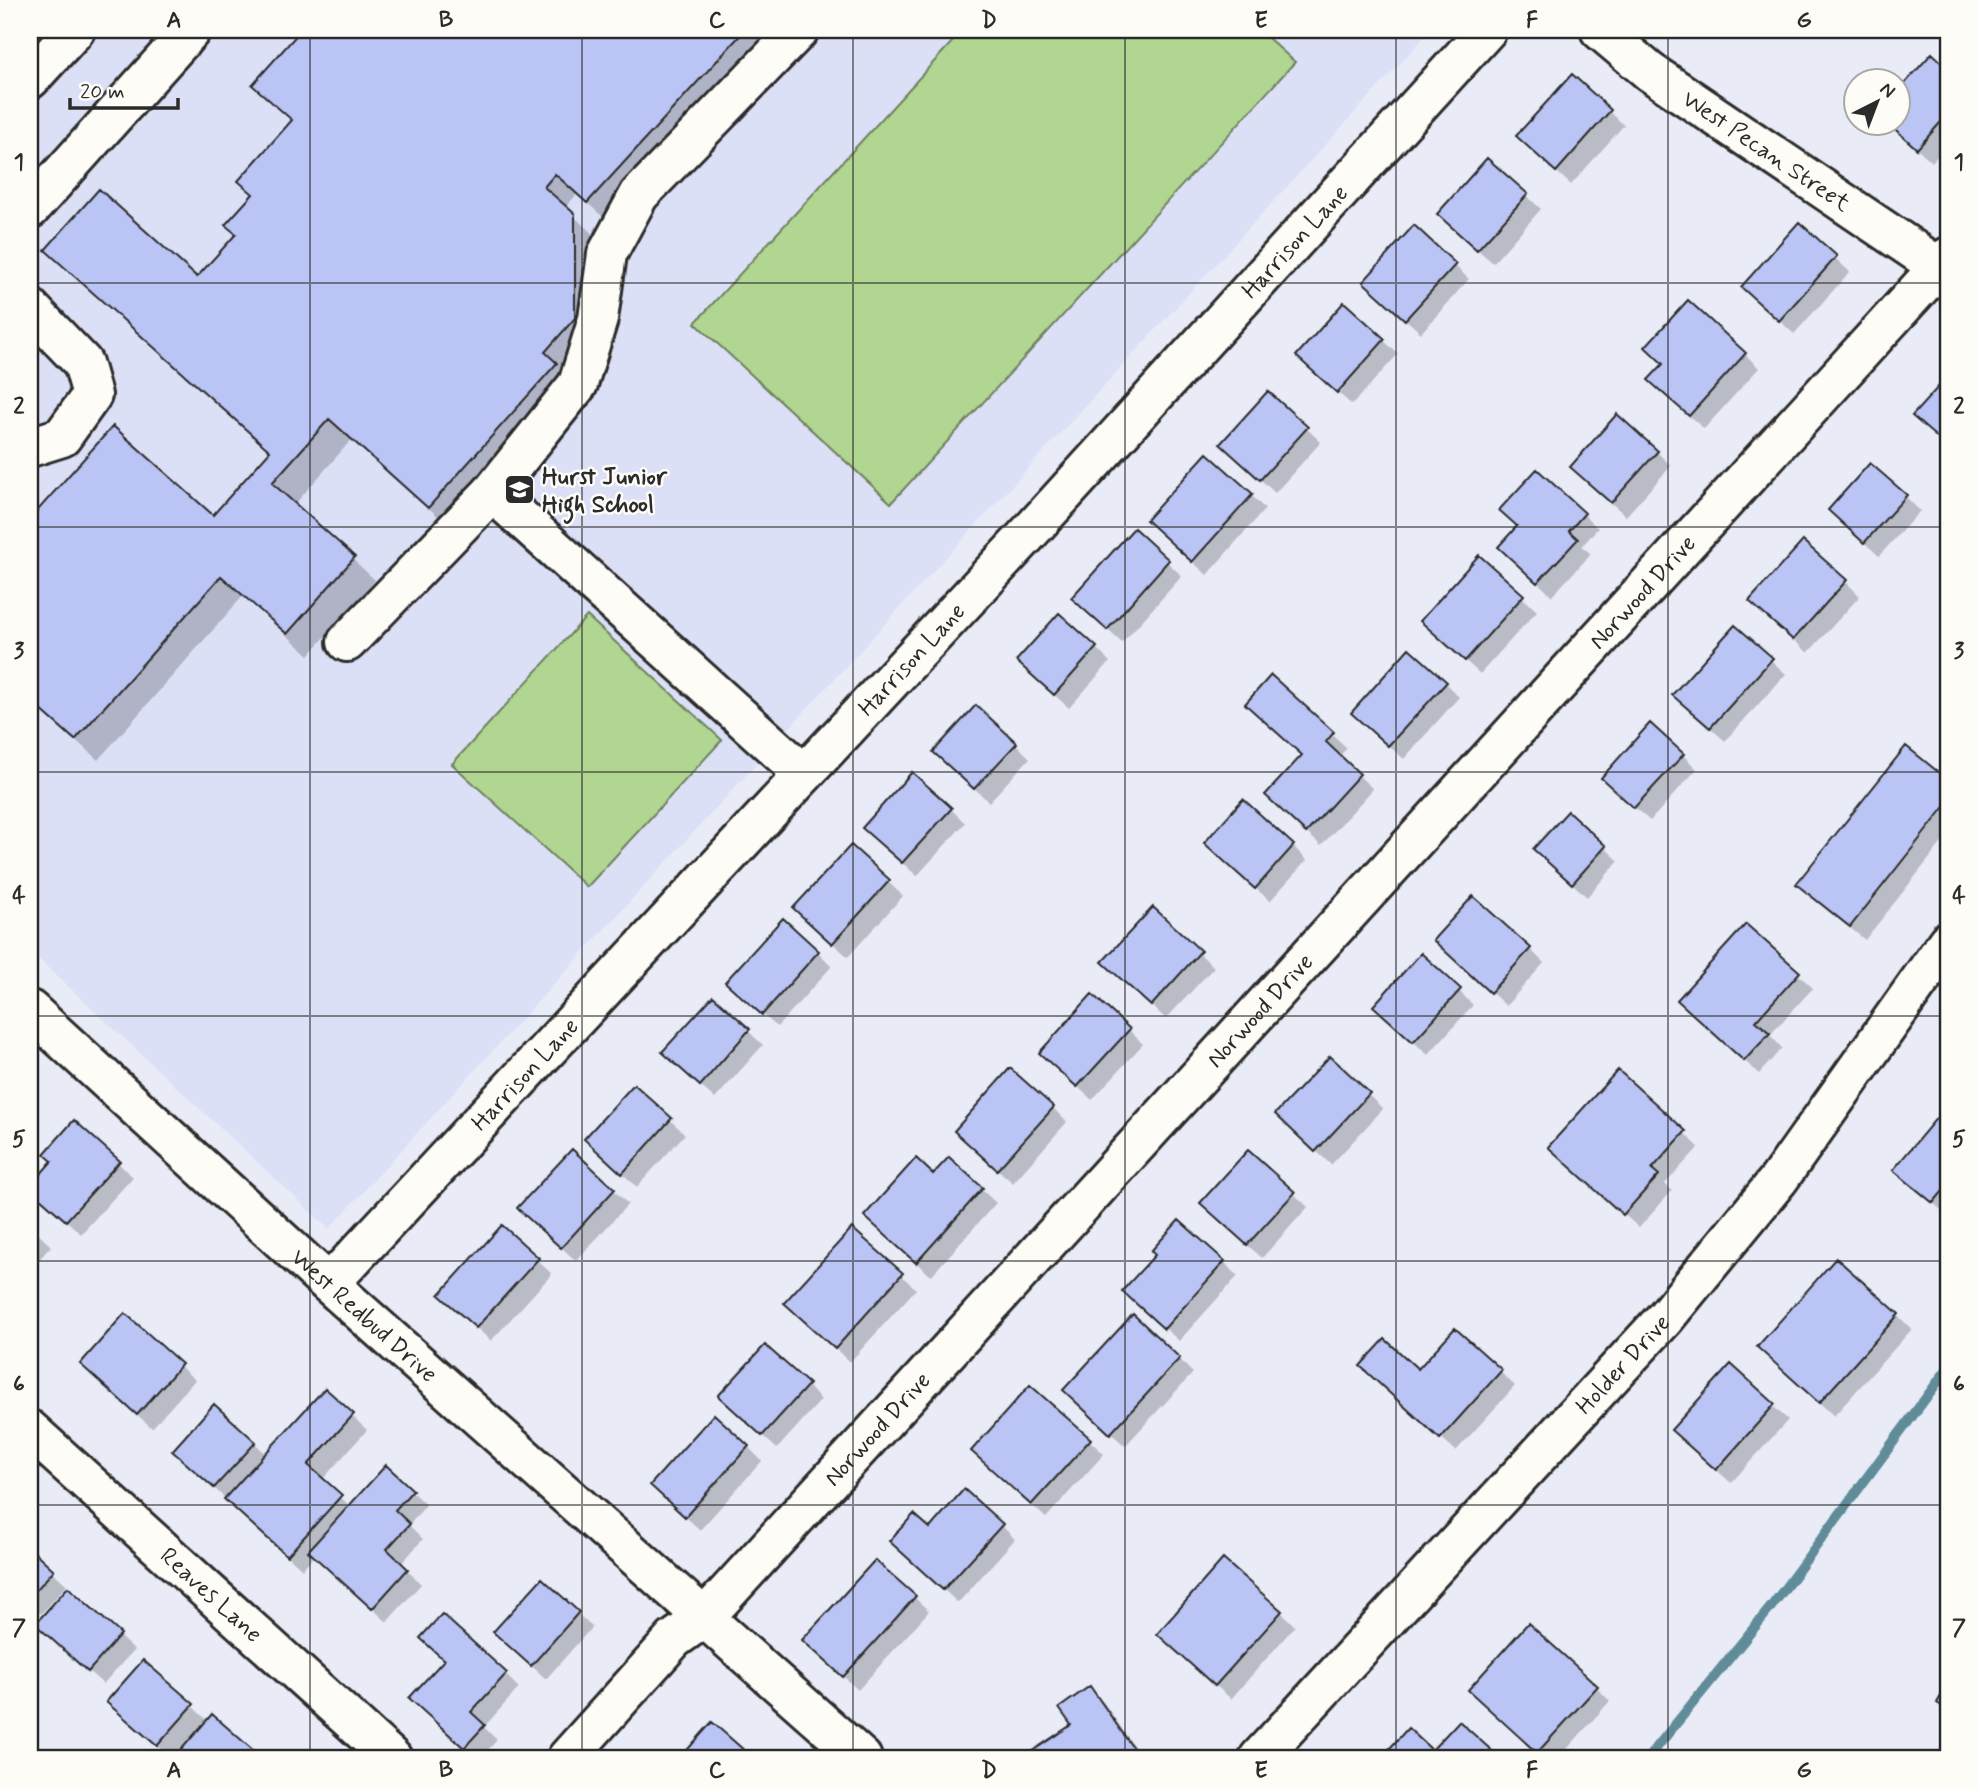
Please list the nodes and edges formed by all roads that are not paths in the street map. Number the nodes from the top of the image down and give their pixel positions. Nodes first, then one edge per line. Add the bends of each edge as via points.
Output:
1 (75, 30) edge
2 (191, 30) edge
3 (799, 30) edge
4 (1487, 30) edge
5 (1600, 30) edge
6 (30, 79) edge
7 (30, 209) edge
8 (1945, 267) edge
9 (30, 308) edge
10 (30, 447) edge
11 (492, 492) junction
12 (347, 642) dead end
13 (804, 774) junction
14 (1948, 941) edge
15 (37, 1031) edge
16 (329, 1284) junction
17 (30, 1430) edge
18 (705, 1617) junction
19 (392, 1758) edge
20 (567, 1758) edge
21 (862, 1758) edge
22 (1259, 1758) edge

1 - 6 street
2 - 7 street
3 - 11 street via 639,195 607,254 598,319 578,384
4 - 13 street, Harrison Lane
5 - 8 street, West Pecan Street via 1650,72
8 - 18 street, Norwood Drive
9 - 10 street via 83,363 92,395 62,437
11 - 12 street
11 - 13 street
13 - 16 street, Harrison Lane
14 - 22 street, Holder Drive via 1779,1179 1665,1318
15 - 16 street, West Redbud Drive
16 - 18 street, West Redbud Drive
17 - 19 street, Reaves Lane
18 - 20 street, Norwood Drive via 674,1639
18 - 21 street, West Redbud Drive

